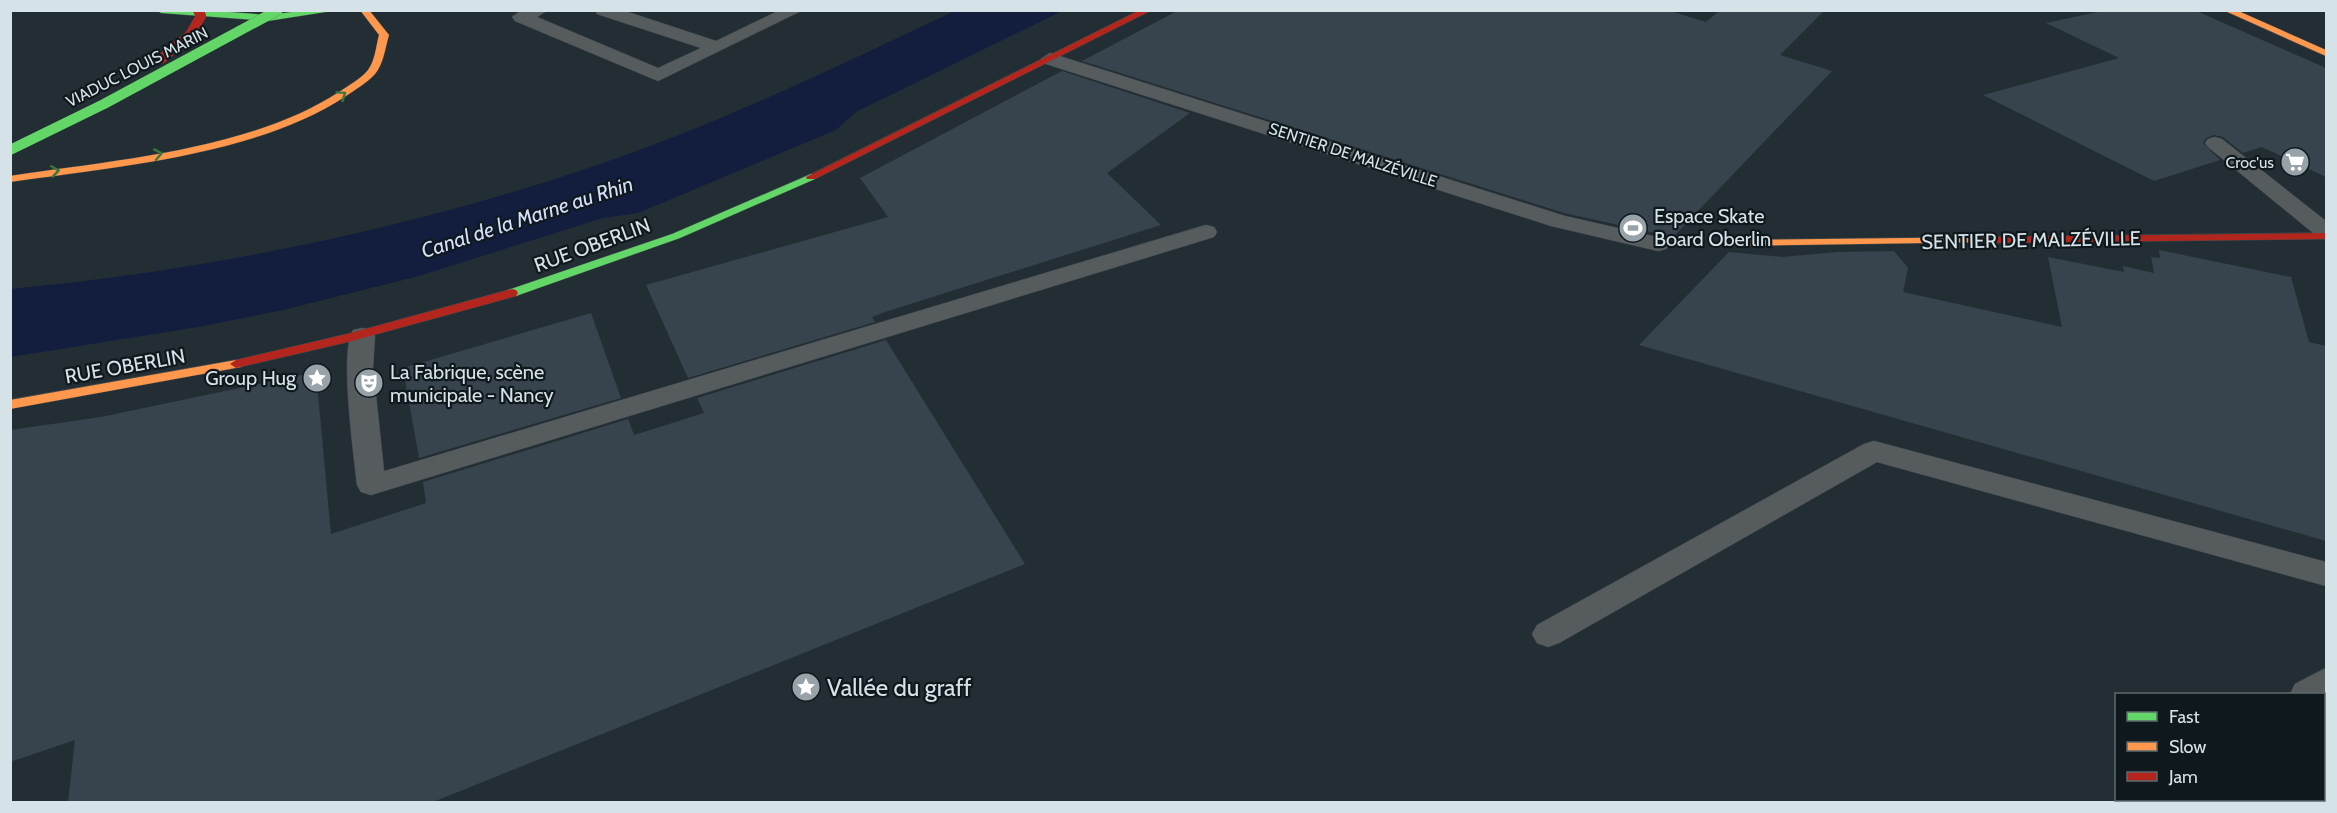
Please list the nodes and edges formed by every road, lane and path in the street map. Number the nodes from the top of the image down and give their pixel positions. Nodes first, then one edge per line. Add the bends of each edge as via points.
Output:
1 (161, 10) edge
2 (198, 10) edge
3 (278, 10) edge
4 (334, 10) edge
5 (364, 10) edge
6 (540, 10) edge
7 (603, 10) edge
8 (795, 10) edge
9 (1148, 10) edge
10 (2227, 10) edge
11 (248, 15) edge
12 (717, 47) junction
13 (2326, 53) edge
14 (1050, 59) junction
15 (10, 136) edge
16 (2215, 143) dead end
17 (10, 150) edge
18 (10, 179) edge
19 (1206, 232) dead end
20 (2326, 234) edge
21 (1735, 243) dead end
22 (1658, 244) dead end
23 (362, 336) junction
24 (10, 405) edge
25 (2326, 574) edge
26 (1548, 634) dead end
27 (2326, 682) edge
28 (2309, 693) edge

1 - 11 street
2 - 15 street, bridge via 200,25 172,51 74,106
3 - 17 street, VIADUC LOUIS MARIN, bridge
4 - 11 street via 310,15
18 -> 5 street via 261,132 308,115 369,74 382,55 384,35
6 - 12 lane via 521,17 658,75
7 - 12 lane
8 - 12 lane
9 - 14 street, RUE OBERLIN
10 - 13 street
14 - 22 lane, SENTIER DE MALZÉVILLE via 1559,220
14 - 23 street, RUE OBERLIN via 804,183 676,236 523,291
16 - 20 lane
19 - 23 lane via 371,485 360,367
20 - 21 street, SENTIER DE MALZÉVILLE
23 - 24 street, RUE OBERLIN via 201,373
25 - 26 lane via 1874,451
27 - 28 lane

